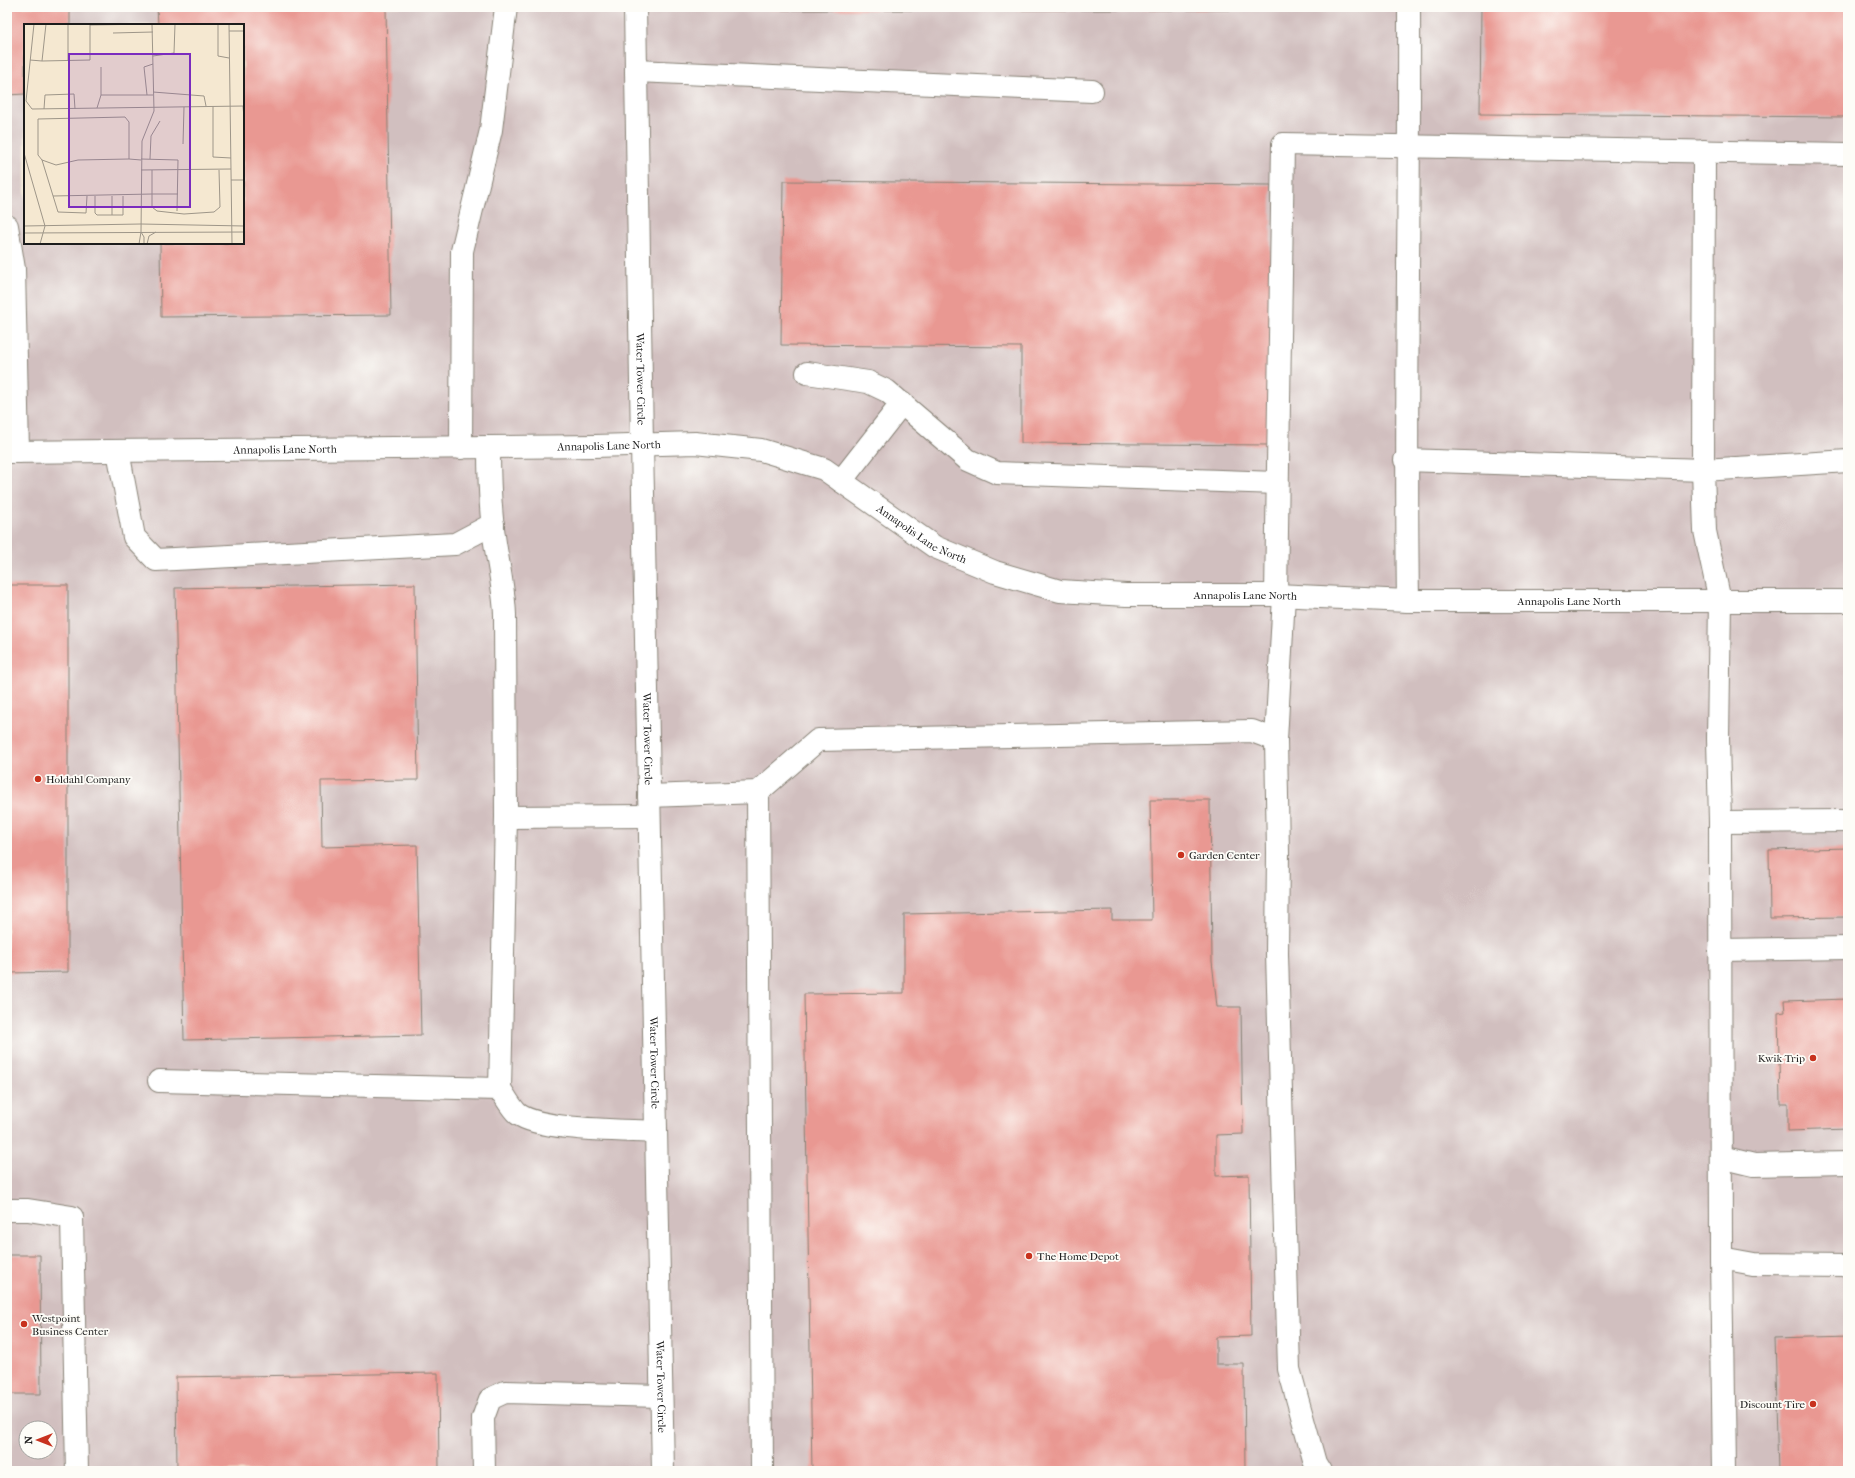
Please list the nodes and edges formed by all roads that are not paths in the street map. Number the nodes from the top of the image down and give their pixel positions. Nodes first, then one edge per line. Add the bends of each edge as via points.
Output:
1 (506, 7) edge
2 (635, 7) edge
3 (1409, 7) edge
4 (636, 71) junction
5 (1092, 91) dead end
6 (1410, 146) junction
7 (1704, 151) junction
8 (1848, 154) edge
9 (7, 226) edge
10 (806, 372) dead end
11 (902, 403) junction
12 (642, 445) junction
13 (461, 448) junction
14 (489, 448) junction
15 (12, 452) edge
16 (118, 452) junction
17 (1406, 460) junction
18 (1848, 461) edge
19 (1703, 470) junction
20 (841, 482) junction
21 (1278, 483) junction
22 (493, 524) junction
23 (1280, 595) junction
24 (1408, 601) junction
25 (1848, 601) edge
26 (1720, 602) junction
27 (1276, 740) junction
28 (758, 792) junction
29 (649, 806) junction
30 (506, 817) junction
31 (1848, 821) edge
32 (1720, 822) junction
33 (1848, 948) edge
34 (1720, 950) junction
35 (159, 1081) dead end
36 (500, 1088) junction
37 (656, 1132) junction
38 (1721, 1157) junction
39 (1848, 1163) edge
40 (7, 1210) edge
41 (1721, 1258) junction
42 (1848, 1265) edge
43 (661, 1396) junction
44 (77, 1471) edge
45 (484, 1471) edge
46 (663, 1471) edge
47 (762, 1471) edge
48 (1320, 1471) edge
49 (1724, 1471) edge

1 - 13 street via 491,130 462,251
2 - 4 street, Water Tower Circle
3 - 6 street
4 - 5 street
4 - 12 street, Water Tower Circle
6 - 7 street
6 - 17 street
6 - 21 street via 1283,144
7 - 8 street
7 - 19 street
9 - 15 street via 14,269
10 - 11 street via 868,382 887,391
11 - 20 street
11 - 21 street via 968,460 997,473
12 - 14 street, Annapolis Lane North
12 - 20 street, Annapolis Lane North via 695,443 761,450 824,469
12 - 29 street, Water Tower Circle
13 - 14 street, Annapolis Lane North
13 - 16 street, Annapolis Lane North
14 - 22 street via 489,489
15 - 16 street, Annapolis Lane North
16 - 22 street via 134,537 156,560 455,544
17 - 19 street
17 - 24 street
18 - 19 street
19 - 26 street via 1705,531
20 - 23 street, Annapolis Lane North via 935,546 995,572 1060,591 1126,595
21 - 23 street
22 - 30 street via 504,587
23 - 24 street, Annapolis Lane North
23 - 27 street
24 - 26 street, Annapolis Lane North
25 - 26 street, Annapolis Lane North
26 - 32 street
27 - 28 street via 1252,731 818,740
27 - 48 street via 1277,954 1289,1369 1315,1463
28 - 29 street
28 - 47 street
29 - 30 street
29 - 37 street, Water Tower Circle
30 - 36 street
31 - 32 street
32 - 34 street
33 - 34 street
34 - 38 street
35 - 36 street
36 - 37 street via 517,1113 528,1119 551,1125
37 - 43 street, Water Tower Circle
38 - 39 street via 1754,1165
38 - 41 street
40 - 44 street via 72,1216
41 - 42 street via 1754,1264
41 - 49 street
43 - 45 street via 505,1392 490,1399 483,1418
43 - 46 street, Water Tower Circle

